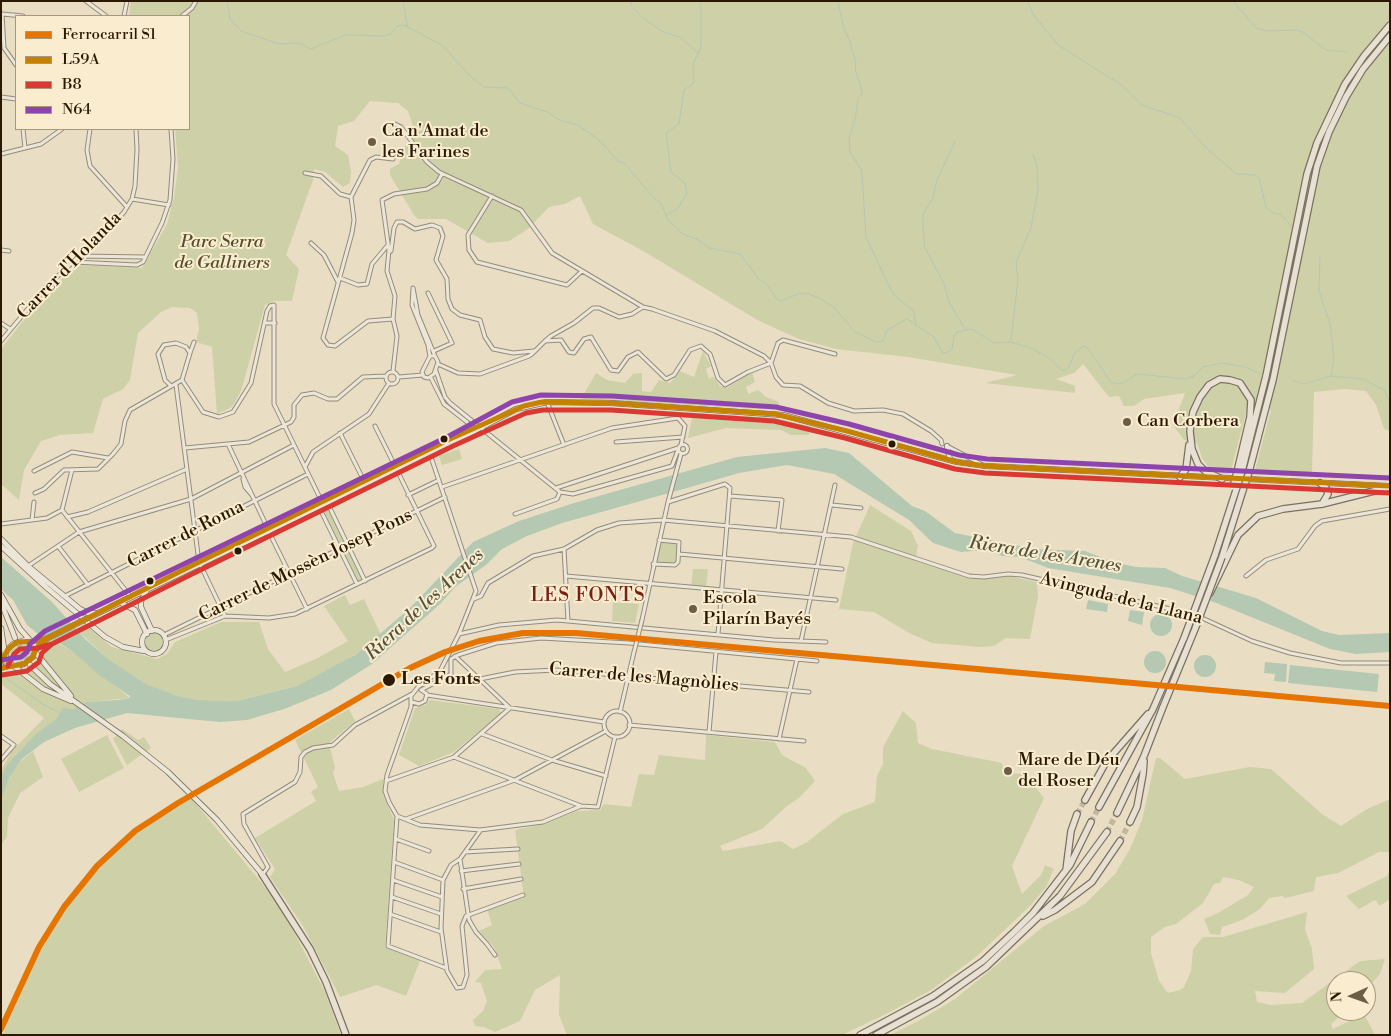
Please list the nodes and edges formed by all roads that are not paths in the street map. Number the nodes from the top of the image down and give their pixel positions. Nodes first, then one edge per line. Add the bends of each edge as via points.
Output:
1 (86, 1) edge
2 (127, 1) edge
3 (196, 1) edge
4 (2, 14) edge
5 (15, 15) edge
6 (105, 15) edge
7 (124, 15) edge
8 (183, 15) edge
9 (1390, 25) edge
10 (1390, 36) edge
11 (15, 64) edge
12 (1, 97) edge
13 (15, 99) edge
14 (395, 124) dead end
15 (23, 130) edge
16 (61, 130) edge
17 (90, 130) edge
18 (136, 130) edge
19 (171, 130) edge
20 (25, 148) junction
21 (1, 154) edge
22 (393, 159) dead end
23 (305, 173) dead end
24 (442, 174) junction
25 (492, 196) junction
26 (352, 197) junction
27 (132, 199) junction
28 (168, 205) junction
29 (127, 207) junction
30 (311, 243) dead end
31 (388, 244) junction
32 (1, 250) edge
33 (9, 250) dead end
34 (389, 252) junction
35 (79, 256) junction
36 (146, 257) junction
37 (72, 262) junction
38 (582, 271) junction
39 (339, 281) junction
40 (428, 293) dead end
41 (643, 307) junction
42 (392, 318) junction
43 (1, 323) edge
44 (265, 323) junction
45 (275, 323) junction
46 (10, 329) junction
47 (1, 341) edge
48 (194, 342) dead end
49 (544, 342) junction
50 (434, 351) junction
51 (535, 351) junction
52 (190, 353) junction
53 (835, 354) dead end
54 (435, 356) junction
55 (430, 357) junction
56 (771, 363) junction
57 (438, 364) junction
58 (393, 371) junction
59 (436, 371) junction
60 (423, 375) junction
61 (386, 376) junction
62 (399, 377) junction
63 (431, 378) junction
64 (182, 380) junction
65 (389, 383) junction
66 (170, 385) junction
67 (176, 385) junction
68 (547, 402) junction
69 (285, 426) junction
70 (375, 426) dead end
71 (479, 427) junction
72 (472, 431) junction
73 (1190, 431) junction
74 (340, 433) junction
75 (683, 437) junction
76 (616, 442) dead end
77 (228, 444) junction
78 (294, 445) junction
79 (564, 445) junction
80 (946, 447) junction
81 (185, 448) junction
82 (679, 448) junction
83 (430, 451) junction
84 (681, 454) junction
85 (938, 457) junction
86 (108, 458) junction
87 (520, 460) junction
88 (950, 460) junction
89 (986, 466) junction
90 (305, 468) junction
91 (396, 468) junction
92 (187, 469) junction
93 (72, 470) junction
94 (34, 471) dead end
95 (1239, 471) junction
96 (240, 473) junction
97 (308, 474) junction
98 (1180, 477) junction
99 (1222, 479) junction
100 (439, 480) junction
101 (364, 481) junction
102 (1320, 482) junction
103 (835, 485) dead end
104 (1390, 486) edge
105 (442, 487) junction
106 (555, 488) junction
107 (35, 493) dead end
108 (560, 493) junction
109 (408, 495) junction
110 (730, 496) junction
111 (445, 497) junction
112 (191, 499) junction
113 (668, 500) junction
114 (254, 501) junction
115 (34, 502) dead end
116 (322, 503) junction
117 (1322, 504) junction
118 (832, 505) junction
119 (861, 508) dead end
120 (1390, 509) edge
121 (62, 510) junction
122 (417, 512) junction
123 (515, 514) dead end
124 (67, 517) junction
125 (32, 520) junction
126 (663, 520) junction
127 (1, 524) edge
128 (727, 526) junction
129 (195, 530) junction
130 (268, 530) junction
131 (778, 531) junction
132 (79, 532) junction
133 (826, 535) junction
134 (1, 539) edge
135 (659, 540) junction
136 (348, 545) junction
137 (1, 546) edge
138 (57, 546) junction
139 (340, 549) junction
140 (564, 549) junction
141 (679, 554) junction
142 (724, 558) junction
143 (1223, 559) junction
144 (199, 564) junction
145 (653, 564) junction
146 (28, 566) junction
147 (818, 566) junction
148 (842, 569) dead end
149 (112, 572) junction
150 (290, 573) junction
151 (566, 576) junction
152 (1246, 576) dead end
153 (365, 581) junction
154 (649, 583) junction
155 (358, 584) junction
156 (88, 585) junction
157 (721, 590) junction
158 (146, 592) junction
159 (53, 593) junction
160 (1, 595) edge
161 (64, 596) junction
162 (130, 596) junction
163 (811, 598) junction
164 (474, 599) junction
165 (836, 600) dead end
166 (1, 602) edge
167 (119, 604) junction
168 (220, 607) junction
169 (1, 608) edge
170 (307, 609) junction
171 (102, 612) junction
172 (225, 616) junction
173 (568, 621) junction
174 (1, 628) edge
175 (13, 632) junction
176 (150, 632) junction
177 (459, 634) junction
178 (718, 634) junction
179 (167, 637) junction
180 (15, 638) tunnel mouth
181 (48, 638) junction
182 (31, 641) junction
183 (141, 641) junction
184 (801, 641) junction
185 (826, 642) dead end
186 (130, 648) junction
187 (36, 651) junction
188 (144, 651) junction
189 (716, 652) junction
190 (6, 656) junction
191 (455, 656) junction
192 (797, 659) junction
193 (817, 661) dead end
194 (1, 662) edge
195 (1390, 663) edge
196 (13, 665) junction
197 (30, 665) tunnel mouth
198 (1, 668) edge
199 (629, 676) junction
200 (480, 679) junction
201 (713, 683) junction
202 (421, 690) junction
203 (790, 690) junction
204 (809, 692) dead end
205 (414, 693) junction
206 (63, 694) junction
207 (427, 695) junction
208 (412, 702) junction
209 (79, 705) junction
210 (510, 708) junction
211 (1154, 709) junction
212 (620, 712) junction
213 (604, 722) junction
214 (629, 725) junction
215 (606, 731) junction
216 (709, 732) junction
217 (482, 734) junction
218 (1, 736) edge
219 (615, 737) junction
220 (779, 739) junction
221 (804, 741) dead end
222 (1144, 756) junction
223 (454, 758) junction
224 (1, 760) edge
225 (552, 760) junction
226 (606, 776) junction
227 (515, 780) junction
228 (386, 781) junction
229 (1084, 800) tunnel mouth
230 (581, 806) junction
231 (1099, 807) tunnel mouth
232 (1117, 813) tunnel mouth
233 (1077, 814) tunnel mouth
234 (397, 816) junction
235 (405, 820) junction
236 (1091, 822) tunnel mouth
237 (1130, 822) tunnel mouth
238 (480, 830) junction
239 (1107, 832) tunnel mouth
240 (396, 839) junction
241 (1120, 841) tunnel mouth
242 (518, 849) dead end
243 (429, 851) dead end
244 (465, 852) junction
245 (460, 858) junction
246 (394, 862) junction
247 (519, 864) dead end
248 (1066, 871) junction
249 (462, 872) junction
250 (262, 874) junction
251 (521, 879) dead end
252 (393, 880) junction
253 (443, 880) junction
254 (463, 889) junction
255 (523, 894) dead end
256 (392, 896) junction
257 (442, 897) junction
258 (390, 914) junction
259 (441, 914) junction
260 (468, 914) junction
261 (1038, 918) junction
262 (441, 932) junction
263 (494, 955) dead end
264 (446, 968) junction
265 (346, 1035) edge
266 (860, 1035) edge
267 (876, 1035) edge

1 - 6 street
2 - 7 street
3 - 8 street
4 - 5 street
4 - 11 street via 4,48
9 - 95 highway via 1345,84 1317,143 1307,174 1266,376
10 - 143 highway, bridge via 1346,97 1317,166 1273,380
12 - 13 street
14 - 24 street via 407,133 427,162
15 - 20 street
16 - 20 street via 41,144
17 - 29 street via 87,150 90,166
18 - 27 street, Carrer d'Holanda
19 - 28 street via 173,159
20 - 21 street
22 - 26 street via 376,157 370,160
23 - 26 street via 321,176 340,194
24 - 25 street
24 - 31 street via 437,183 427,189 394,194 382,200
25 - 38 street via 522,210 549,250
25 - 38 street via 468,235 469,250 477,262 568,285
26 - 39 street via 354,227
27 - 28 street
27 - 29 street, Carrer d'Holanda
28 - 36 street
29 - 35 street, Carrer d'Holanda via 109,229
30 - 39 street via 324,255
31 - 34 street
31 - 39 street via 372,264 367,284
32 - 33 street
34 - 42 street via 387,271 395,296
34 - 51 street via 397,222 415,229 438,226 443,236 436,260 447,279 452,309 480,320 493,349 513,353
35 - 36 street
35 - 37 street, Carrer d'Holanda
36 - 37 street via 137,265
37 - 46 street, Carrer d'Holanda
38 - 41 street
39 - 42 street via 323,335 328,345 336,346 370,320
40 - 50 street via 452,343
41 - 49 street via 619,318 593,308
41 - 56 street via 708,328 764,356
42 - 58 street via 398,336
43 - 46 street
44 - 45 street
44 - 45 street via 268,307 272,305 275,307
44 - 64 street via 251,383 233,412 219,417 203,412
45 - 69 street via 274,404
46 - 47 street, Carrer d'Holanda
48 - 52 street
49 - 51 street
49 - 56 street via 561,340 574,353 584,339 593,338 608,367 614,371 620,370 628,357 638,352 664,379 672,377 691,349 701,346 710,354 718,378 725,385
50 - 54 street
50 - 55 street via 418,314 413,288 412,305
51 - 57 street via 480,374 458,373
52 - 64 street
52 - 66 street via 186,347 176,343 166,344 160,349 158,359
53 - 56 street via 782,340
54 - 55 street
54 - 57 street
55 - 60 street
56 - 80 street via 776,378 783,385 800,386 828,403 854,411 883,410 903,414 931,431
57 - 59 street
58 - 61 street
58 - 62 street
59 - 63 street
59 - 71 street via 447,400
60 - 62 street
60 - 63 street
61 - 65 street
61 - 69 street via 360,378 337,399 305,393 297,399 293,420
62 - 65 street via 396,382
63 - 72 street via 444,404 467,422
64 - 67 street
65 - 74 street via 369,414
66 - 67 street
66 - 86 street via 130,410 121,444
67 - 81 street
68 - 71 main road via 524,406
68 - 79 street
68 - 85 main road via 775,414
69 - 77 street via 249,442
69 - 78 street
70 - 91 street
71 - 72 main road
71 - 87 street
72 - 83 main road
73 - 95 highway via 1196,406 1209,385 1227,379 1242,385 1250,398 1251,410
73 - 98 highway via 1186,470
73 - 99 highway via 1198,464 1205,472
74 - 90 street via 313,452
74 - 101 street
75 - 76 street
75 - 79 street via 684,422 673,418 612,428
75 - 82 street
77 - 81 street
77 - 96 street
78 - 90 street
78 - 96 street
79 - 87 street
80 - 85 main road
80 - 88 main road
80 - 89 street
81 - 92 street
82 - 84 street
82 - 84 street via 686,446 687,449
82 - 106 street
82 - 108 street via 672,466 573,494
83 - 91 main road
83 - 100 street
84 - 113 street
85 - 88 main road
86 - 93 street via 98,468
86 - 94 street via 72,452
87 - 105 street
87 - 106 street
88 - 89 main road
89 - 98 main road
90 - 97 street
91 - 101 main road
91 - 109 street
91 - 116 main road
92 - 112 street
92 - 124 street via 88,512
93 - 107 street via 64,470
93 - 121 street
95 - 211 highway, bridge via 1225,527
96 - 112 street
96 - 114 street
97 - 114 street, Carrer de Roma
97 - 116 street
98 - 99 main road
99 - 102 main road
100 - 105 street
100 - 109 street
101 - 116 main road
102 - 104 main road
102 - 117 highway via 1328,494
103 - 118 street
104 - 117 highway
105 - 111 street
106 - 108 street
108 - 123 street via 557,499
109 - 122 street
110 - 113 street via 730,488 725,484
110 - 128 street
110 - 131 street via 782,500
111 - 122 street, Carrer de Mossèn Josep Pons
111 - 164 street via 474,584
112 - 129 street
112 - 132 street
113 - 126 street
114 - 129 street, Carrer de Roma
114 - 130 street
115 - 125 street
116 - 130 main road
116 - 136 street
116 - 139 street
117 - 143 highway via 1276,510 1258,516 1238,535
118 - 119 street
118 - 133 street
120 - 152 street via 1322,521 1298,549 1266,560
121 - 124 street
121 - 125 street via 50,517
122 - 136 street, Carrer de Mossèn Josep Pons
122 - 153 street via 434,546
124 - 132 street
125 - 127 street
126 - 128 street, Avinguda de la Llana
126 - 135 street
126 - 140 street, Avinguda de la Llana via 619,522 597,530
128 - 131 street, Avinguda de la Llana
128 - 142 street
129 - 144 street
129 - 149 street, Carrer de Roma
130 - 144 main road
130 - 150 street
131 - 133 street, Avinguda de la Llana
132 - 138 street
132 - 149 street
133 - 147 street
133 - 195 street, Avinguda de la Llana via 851,537 969,576 1015,574 1189,613 1259,644 1290,653 1341,663
134 - 146 main road
135 - 141 street via 678,541
135 - 145 street
136 - 139 street, Carrer de Mossèn Josep Pons
136 - 153 street
137 - 159 main road
138 - 146 street
138 - 156 street
139 - 150 street, Carrer de Mossèn Josep Pons
139 - 155 street
140 - 151 street
140 - 164 street, Avinguda de la Llana via 527,559 488,582 481,596
141 - 142 street
141 - 145 street via 677,565
142 - 147 street
142 - 157 street
143 - 222 highway, bridge
144 - 158 main road
144 - 162 main road
144 - 168 street
145 - 154 street
146 - 159 main road
146 - 161 main road
147 - 148 street
147 - 163 street
149 - 156 street, Carrer de Roma
149 - 162 street
150 - 168 street, Carrer de Mossèn Josep Pons
150 - 170 street
151 - 154 street
151 - 173 street
153 - 155 street
154 - 157 street
154 - 199 street, bridge
155 - 170 street
156 - 161 street, Carrer de Roma
157 - 163 street
157 - 178 street
158 - 167 main road
158 - 176 main road via 141,607
159 - 186 main road via 112,641
160 - 182 main road via 20,629
161 - 171 main road via 84,611
162 - 167 main road
162 - 171 main road
163 - 165 street
163 - 184 street
164 - 177 street
166 - 175 main road
167 - 171 main road
167 - 176 main road via 135,610
168 - 172 street
168 - 179 street, Carrer de Mossèn Josep Pons
169 - 175 main road
170 - 172 street via 282,617
171 - 181 main road, bridge
172 - 179 street
173 - 177 street via 523,622
173 - 178 street
174 - 190 main road
175 - 180 main road
176 - 179 main road
176 - 183 main road
177 - 205 street via 440,672 419,685
178 - 184 street
179 - 188 main road via 165,648 159,653
181 - 182 main road
181 - 187 main road
182 - 187 main road
182 - 190 main road via 17,642
183 - 186 main road
183 - 188 main road
184 - 185 street
186 - 188 main road
187 - 196 main road via 24,664
187 - 206 main road
189 - 191 street via 541,638 496,643
189 - 192 street
189 - 201 street
190 - 194 main road
190 - 196 main road
191 - 200 street
191 - 202 street via 450,661 451,674
192 - 193 street
192 - 203 street
196 - 198 main road
196 - 206 main road via 43,689
197 - 206 main road
199 - 200 street, Carrer de les Magnòlies via 537,670
199 - 201 street, Carrer de les Magnòlies
199 - 212 street
200 - 210 street
201 - 203 street, Carrer de les Magnòlies
201 - 216 street
202 - 205 street
202 - 207 street
203 - 204 street, Carrer de les Magnòlies
203 - 220 street
205 - 208 street
205 - 250 street via 356,725 333,745 305,752 295,782 242,816 268,867
206 - 209 main road
206 - 209 main road
207 - 208 street via 422,703
207 - 210 street
208 - 228 street
209 - 250 main road via 149,756 188,790 218,820
210 - 213 street
210 - 217 street
211 - 229 highway via 1106,762
211 - 231 highway
212 - 213 street via 609,714
212 - 214 street via 628,718
213 - 215 street
214 - 216 street
214 - 219 street via 626,734
215 - 219 street
215 - 225 street
216 - 220 street
217 - 223 street
217 - 225 street
218 - 224 street via 14,745
219 - 226 street
220 - 221 street
222 - 232 highway
222 - 237 highway via 1140,790
223 - 227 street
223 - 228 street
225 - 226 street
225 - 227 street
226 - 230 street via 600,806
227 - 230 street
227 - 235 street
228 - 234 street via 386,797
230 - 238 street via 543,822
233 - 248 highway via 1071,831
234 - 235 street
234 - 240 street
235 - 238 street via 430,827
236 - 248 highway
238 - 244 street
239 - 261 highway via 1060,896
240 - 243 street
240 - 246 street
241 - 261 highway via 1092,882 1055,910
242 - 244 street
244 - 245 street
245 - 249 street
245 - 253 street via 451,865
246 - 252 street
246 - 253 street
247 - 249 street
248 - 266 highway via 1033,913 983,960 933,996
249 - 254 street
250 - 265 highway via 318,965
251 - 254 street
252 - 256 street
252 - 257 street
253 - 257 street
254 - 260 street
255 - 260 street
256 - 258 street
256 - 259 street
257 - 259 street
258 - 262 street
258 - 264 street via 388,946
259 - 262 street
260 - 263 street via 476,932
260 - 264 street via 462,924 468,966 463,987 457,988
261 - 267 highway via 959,987
262 - 264 street

